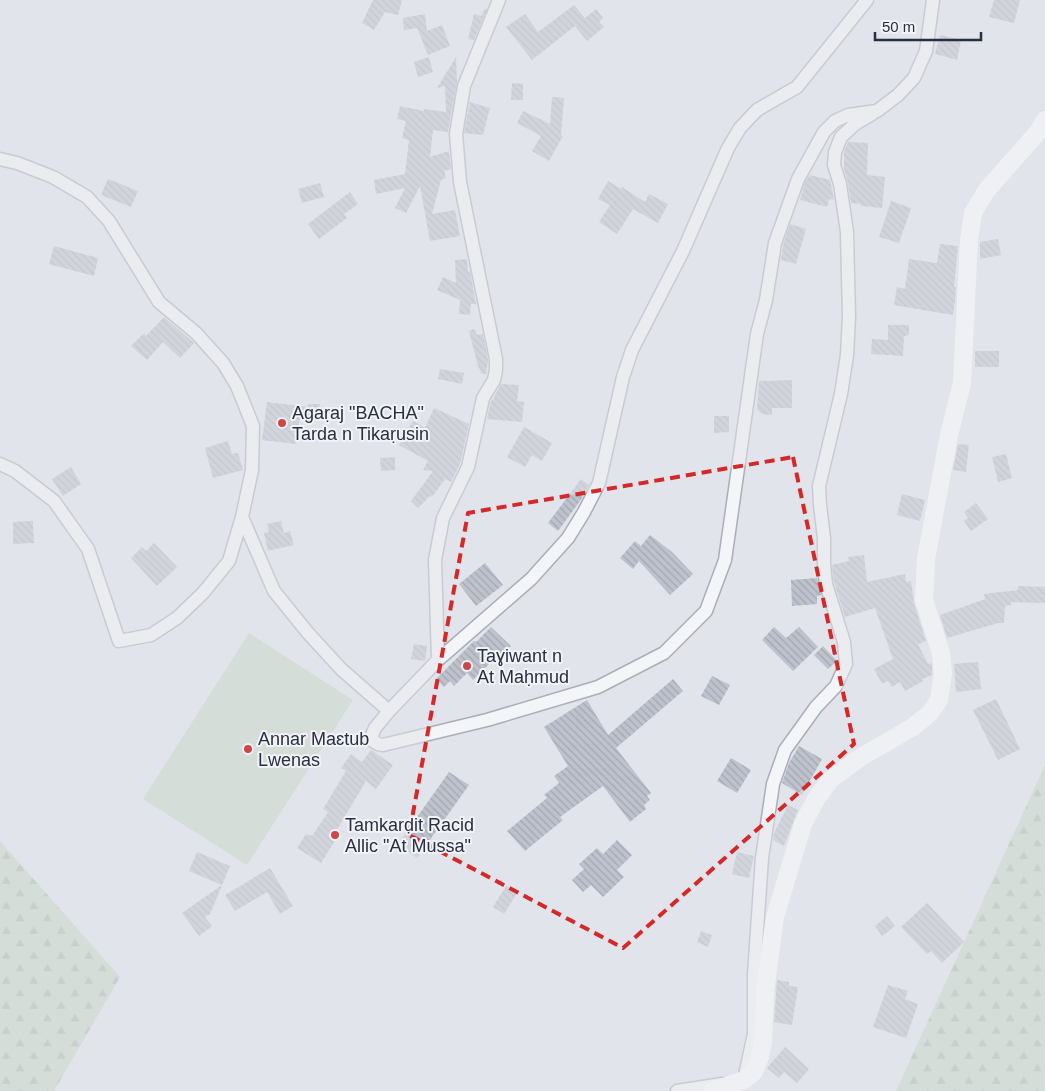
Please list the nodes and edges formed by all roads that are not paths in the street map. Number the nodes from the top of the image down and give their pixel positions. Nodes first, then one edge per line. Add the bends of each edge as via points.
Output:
1 (498, 0) edge
2 (867, 0) edge
3 (933, 0) edge
4 (877, 111) junction
5 (1045, 120) edge
6 (0, 159) edge
7 (0, 464) edge
8 (242, 517) junction
9 (438, 660) junction
10 (389, 711) junction
11 (744, 1080) junction
12 (678, 1091) edge
13 (712, 1091) edge

1 - 9 street via 464,86 456,134 460,182 496,370 483,398 468,467 443,518 435,560
2 - 9 street via 797,86 757,110 740,128 728,148 682,252 632,350 599,483 568,538 531,579
3 - 4 street via 926,51 914,78
4 - 10 street via 848,115 824,132 798,179 775,243 757,334 725,560 706,611 664,653 598,687 487,720 378,744 372,734
4 - 11 street via 841,136 834,165 847,232 847,354 819,486 826,584 844,642 846,664 836,686 816,707 785,750 773,784 762,858 754,974 754,1034
5 - 11 street via 986,191 973,213 962,383 926,559 924,600 941,653 943,673 939,700 930,713 913,727 861,757 831,779 816,799 804,824 775,917 760,1057 754,1072
6 - 8 street via 52,177 87,197 109,221 159,302 196,333 223,363 237,386 253,426 252,470
7 - 8 street via 15,471 54,501 88,549 119,641 151,635 177,618 203,593 229,561
8 - 10 street via 274,591 340,669
9 - 10 street
11 - 12 street
11 - 13 street

